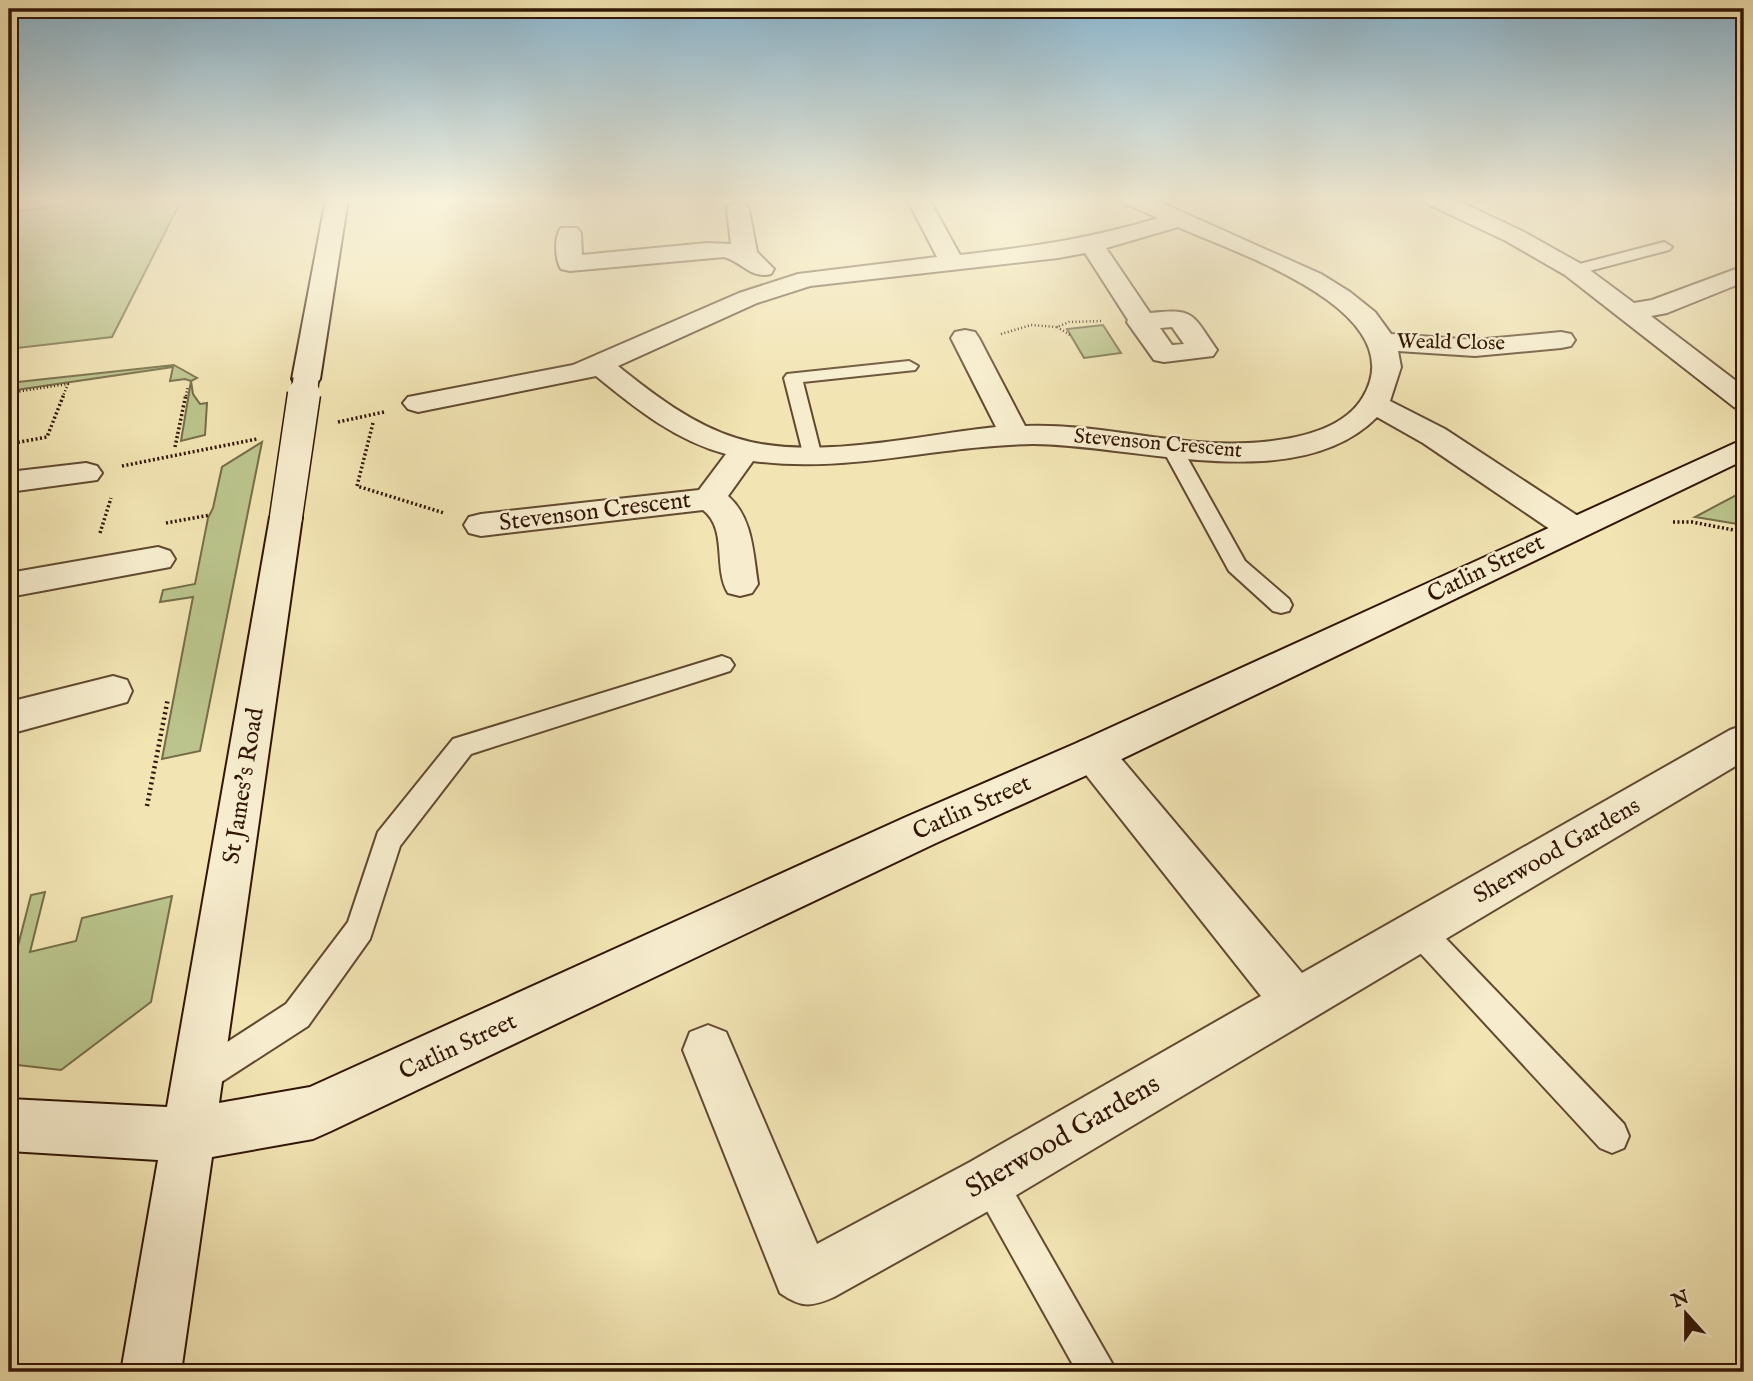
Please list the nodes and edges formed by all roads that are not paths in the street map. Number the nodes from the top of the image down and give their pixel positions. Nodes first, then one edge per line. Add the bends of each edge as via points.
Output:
1 (326, 263) edge
2 (570, 263) edge
3 (636, 263) edge
4 (755, 263) edge
5 (939, 263) edge
6 (1103, 263) edge
7 (1281, 263) edge
8 (1563, 263) edge
9 (1600, 263) edge
10 (1574, 270) junction
11 (1744, 273) edge
12 (783, 285) junction
13 (1630, 312) junction
14 (1140, 322) dead end
15 (965, 338) dead end
16 (1561, 340) dead end
17 (1382, 342) junction
18 (600, 365) junction
19 (909, 366) dead end
20 (1744, 401) edge
21 (418, 403) dead end
22 (1374, 404) junction
23 (1015, 436) junction
24 (1744, 448) edge
25 (745, 450) junction
26 (1173, 450) junction
27 (812, 457) junction
28 (86, 473) dead end
29 (9, 482) edge
30 (709, 499) junction
31 (481, 525) road end
32 (1572, 528) junction
33 (158, 559) dead end
34 (740, 584) dead end
35 (9, 585) edge
36 (1281, 605) dead end
37 (722, 665) dead end
38 (113, 691) dead end
39 (9, 718) edge
40 (1744, 741) edge
41 (1093, 754) junction
42 (1419, 931) junction
43 (1295, 1001) junction
44 (708, 1050) dead end
45 (198, 1079) junction
46 (9, 1125) edge
47 (190, 1135) junction
48 (1612, 1136) dead end
49 (989, 1181) junction
50 (151, 1372) edge
51 (1098, 1372) edge

1 - 45 street, St James's Road, bridge
2 - 3 street via 570,276
4 - 12 street
5 - 12 street
6 - 14 street
7 - 17 street via 1329,289 1362,317
8 - 10 street
9 - 10 lane
10 - 13 street
11 - 13 street via 1658,307
12 - 18 street
13 - 20 street
15 - 23 street
16 - 17 street, Weald Close via 1475,348
17 - 22 street via 1386,382
18 - 21 street
18 - 25 street, Stevenson Crescent via 674,421
19 - 27 lane via 793,378
22 - 26 street, Stevenson Crescent via 1342,428 1300,445 1228,453
22 - 32 street via 1434,436
23 - 26 street, Stevenson Crescent via 1058,436
23 - 27 street, Stevenson Crescent
24 - 32 street, Catlin Street
25 - 27 street, Stevenson Crescent
25 - 30 street, Stevenson Crescent
26 - 36 lane via 1237,566
28 - 29 street
30 - 31 street, Stevenson Crescent
30 - 34 street, Stevenson Crescent via 718,502 728,517
32 - 41 street, Catlin Street
33 - 35 street
37 - 45 lane via 462,746 388,841 360,929 297,1015
38 - 39 street
40 - 42 street, Sherwood Gardens
41 - 43 street
41 - 47 street, Catlin Street via 323,1109
42 - 43 street, Sherwood Gardens
42 - 48 lane
43 - 49 street, Sherwood Gardens
44 - 49 street, Sherwood Gardens via 800,1273 806,1278
45 - 47 street, St James's Road
46 - 47 street, Catlin Street
47 - 50 street, St James's Road
49 - 51 lane

